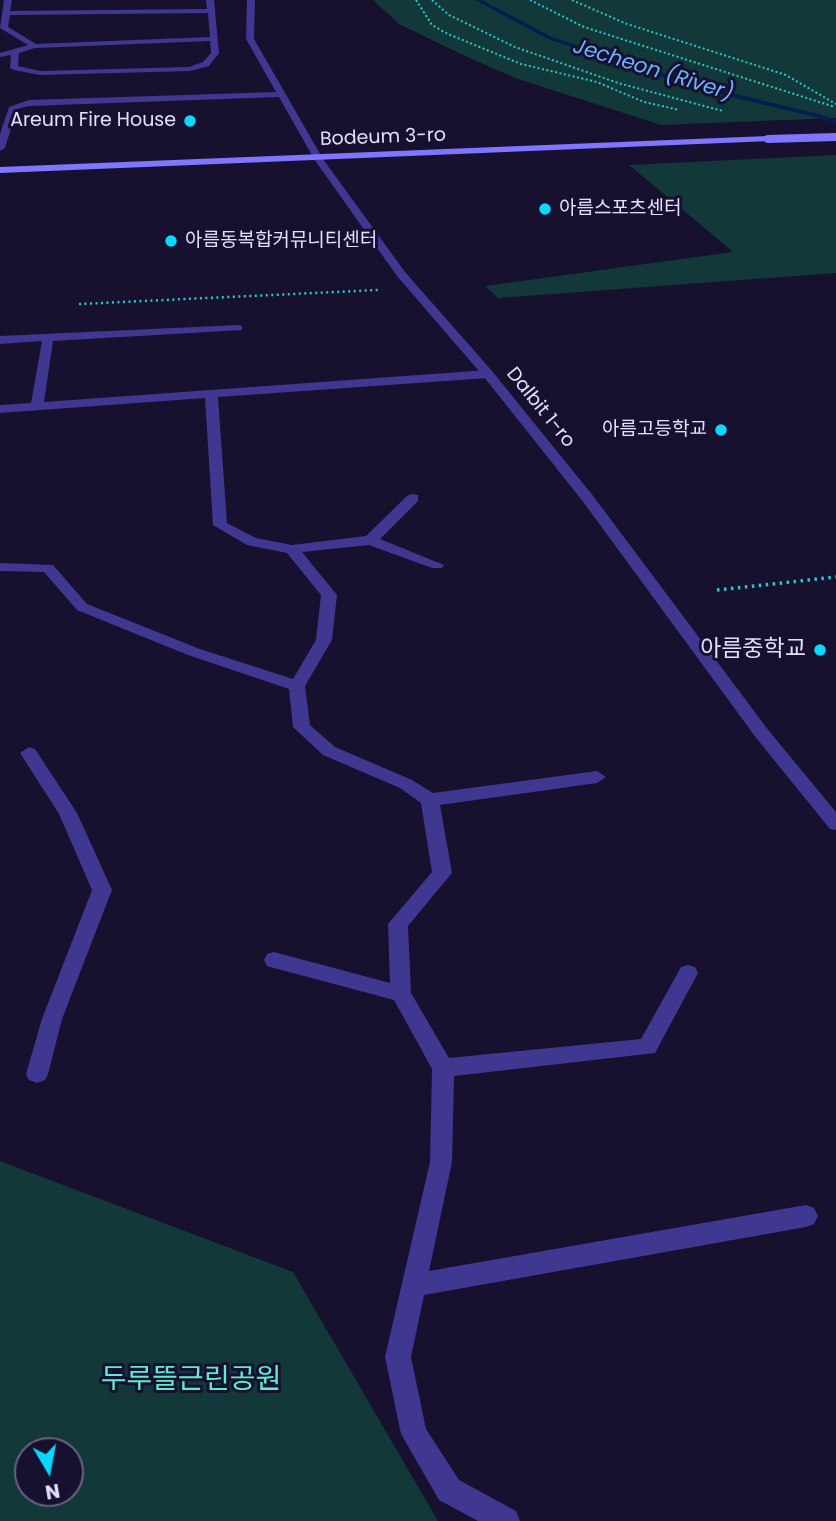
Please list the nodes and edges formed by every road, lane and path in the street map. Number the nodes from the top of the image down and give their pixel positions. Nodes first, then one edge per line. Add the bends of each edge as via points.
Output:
1 (8, 0) edge
2 (210, 0) edge
3 (251, 0) edge
4 (415, 0) edge
5 (432, 0) edge
6 (530, 0) edge
7 (572, 0) edge
8 (209, 11) junction
9 (5, 13) junction
10 (2, 23) edge
11 (213, 39) junction
12 (36, 46) junction
13 (15, 53) junction
14 (0, 55) edge
15 (284, 94) junction
16 (836, 105) edge
17 (679, 110) dead end
18 (724, 111) dead end
19 (836, 136) edge
20 (0, 148) edge
21 (319, 159) junction
22 (0, 170) edge
23 (382, 290) dead end
24 (79, 304) dead end
25 (238, 328) dead end
26 (48, 338) junction
27 (0, 340) edge
28 (488, 374) junction
29 (211, 394) junction
30 (37, 407) junction
31 (0, 409) edge
32 (413, 498) dead end
33 (370, 540) junction
34 (292, 549) junction
35 (437, 565) dead end
36 (0, 567) edge
37 (836, 577) edge
38 (717, 590) dead end
39 (296, 686) junction
40 (29, 753) dead end
41 (597, 777) dead end
42 (430, 800) junction
43 (836, 824) edge
44 (274, 960) dead end
45 (688, 973) dead end
46 (401, 994) junction
47 (443, 1068) junction
48 (37, 1074) dead end
49 (806, 1216) dead end
50 (413, 1285) junction
51 (506, 1521) edge

1 - 9 street
2 - 8 street
3 - 15 street, Dalbit 1-ro via 250,39
4 - 17 path via 432,25 521,64 597,82 644,102
5 - 18 path via 449,15 515,47 618,83
6 - 16 path via 595,31
7 - 16 path via 627,24 786,75
8 - 9 street
8 - 11 street
9 - 10 street
10 - 12 street
11 - 12 street
11 - 13 street via 215,53 206,64 190,69 40,73 14,68
12 - 13 street
13 - 14 street
15 - 20 street via 29,103 13,107
15 - 21 street, Dalbit 1-ro
19 - 21 street, Bodeum 3-ro, bridge
21 - 22 street, Bodeum 3-ro
21 - 28 street, Dalbit 1-ro via 401,274
23 - 24 path
25 - 26 street
26 - 27 street
26 - 30 street
28 - 29 street
28 - 43 street, Dalbit 1-ro
29 - 30 street
29 - 34 street via 220,525 252,542
30 - 31 street
32 - 33 street
33 - 34 street
33 - 35 street
34 - 39 street via 329,595 324,640
36 - 39 street via 48,568 82,607
37 - 38 path
39 - 42 street via 302,727 329,751 406,784
40 - 48 street via 68,813 102,890 52,1019
41 - 42 street
42 - 46 street via 442,873 398,924
44 - 46 street
45 - 47 street via 647,1047
46 - 47 street
47 - 50 street via 441,1163
49 - 50 street
50 - 51 street via 398,1357 414,1434 449,1490

